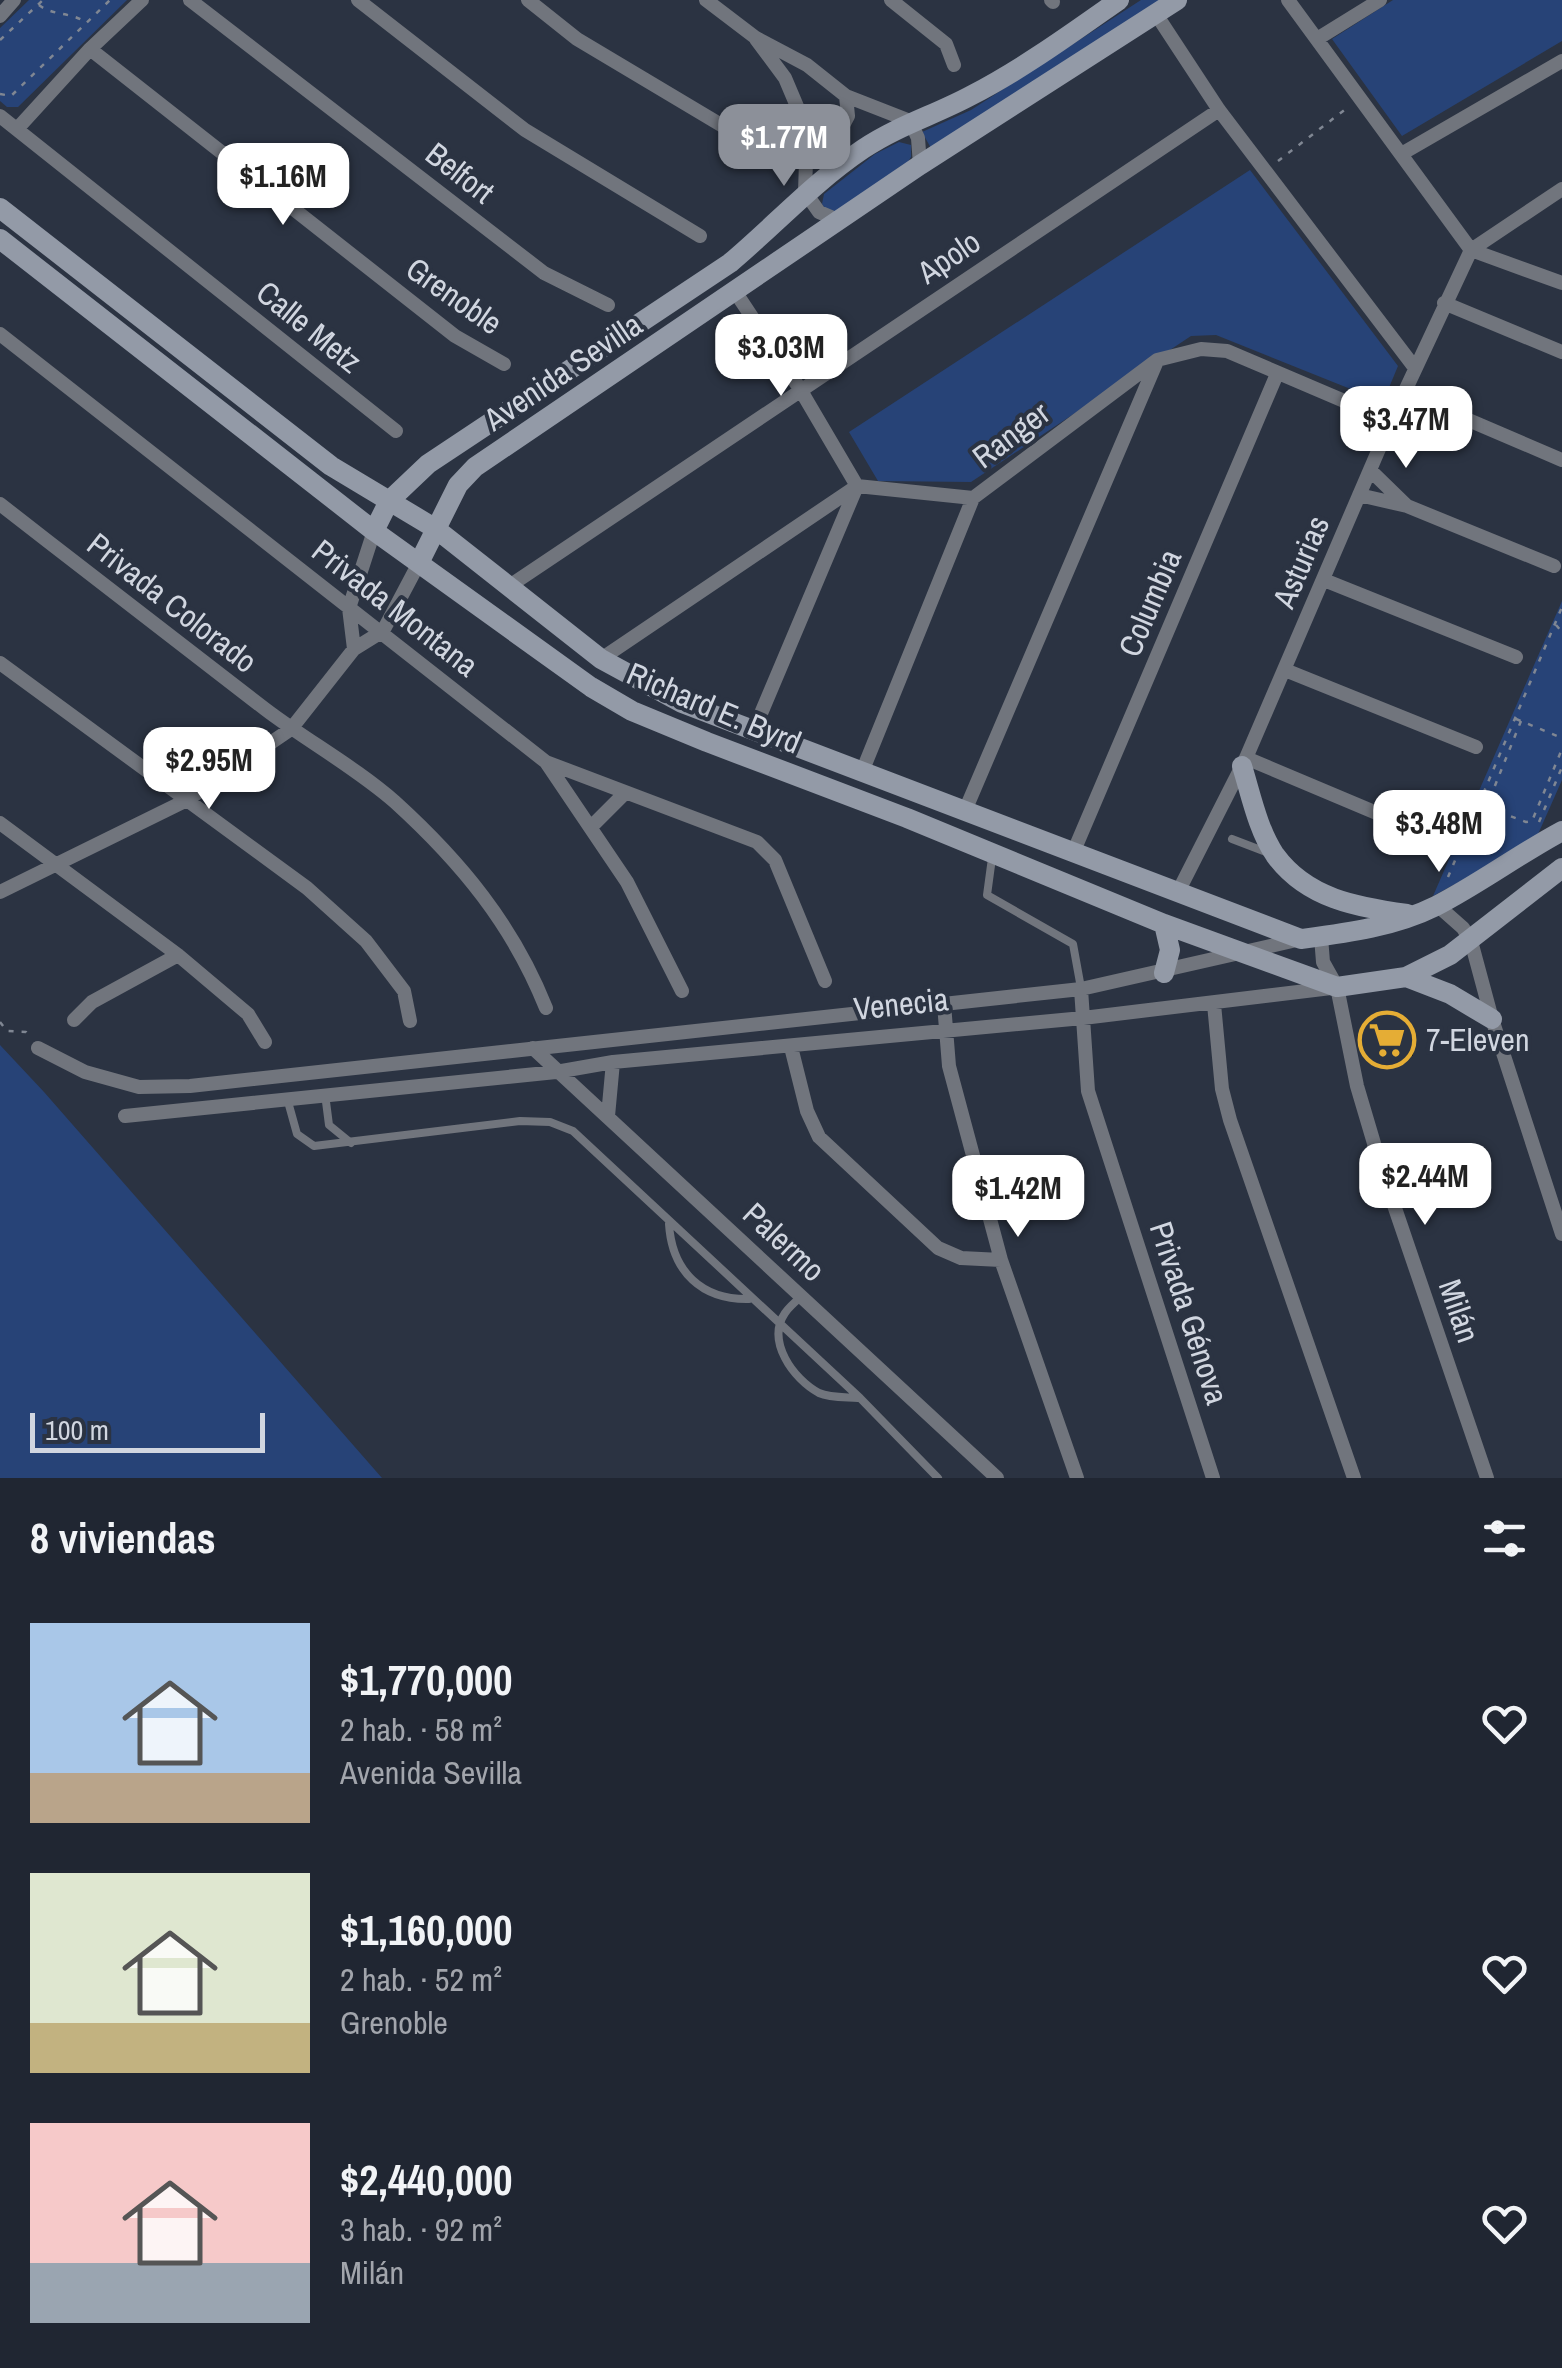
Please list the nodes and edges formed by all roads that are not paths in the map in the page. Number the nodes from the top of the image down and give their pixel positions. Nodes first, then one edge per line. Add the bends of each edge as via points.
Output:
1 (14, 0) edge
2 (142, 0) edge
3 (190, 0) edge
4 (358, 0) edge
5 (528, 0) edge
6 (706, 0) edge
7 (890, 0) edge
8 (1120, 0) edge
9 (1176, 0) edge
10 (1288, 0) edge
11 (1380, 0) edge
12 (1156, 14) junction
13 (0, 16) edge
14 (756, 38) junction
15 (1317, 39) junction
16 (90, 49) junction
17 (1562, 61) edge
18 (954, 65) dead end
19 (846, 96) junction
20 (1219, 110) junction
21 (0, 116) edge
22 (910, 121) junction
23 (17, 129) junction
24 (807, 130) junction
25 (752, 144) dead end
26 (1403, 153) junction
27 (920, 165) junction
28 (1562, 189) edge
29 (805, 192) junction
30 (0, 208) edge
31 (840, 221) junction
32 (700, 236) dead end
33 (0, 239) edge
34 (1472, 250) junction
35 (1562, 283) edge
36 (736, 293) junction
37 (1444, 303) junction
38 (608, 305) dead end
39 (0, 334) edge
40 (1562, 352) edge
41 (1157, 360) junction
42 (504, 364) dead end
43 (1414, 368) junction
44 (1277, 374) junction
45 (800, 389) junction
46 (1404, 392) junction
47 (1390, 421) junction
48 (396, 431) dead end
49 (1562, 460) edge
50 (1370, 470) junction
51 (857, 486) junction
52 (1359, 495) junction
53 (972, 498) junction
54 (389, 501) junction
55 (0, 504) edge
56 (1407, 506) junction
57 (436, 529) junction
58 (374, 531) junction
59 (420, 561) junction
60 (1554, 566) dead end
61 (1324, 580) junction
62 (511, 586) junction
63 (349, 608) junction
64 (383, 631) junction
65 (354, 649) junction
66 (1516, 656) dead end
67 (601, 660) junction
68 (0, 663) edge
69 (1285, 670) junction
70 (291, 729) junction
71 (754, 730) junction
72 (1476, 746) dead end
73 (546, 762) junction
74 (1244, 762) junction
75 (862, 772) junction
76 (625, 793) junction
77 (187, 800) junction
78 (964, 813) junction
79 (0, 822) edge
80 (591, 827) junction
81 (1562, 831) edge
82 (1436, 838) dead end
83 (1232, 840) dead end
84 (993, 853) junction
85 (1073, 853) junction
86 (1276, 855) junction
87 (56, 865) junction
88 (1562, 868) edge
89 (0, 892) edge
90 (1177, 894) junction
91 (1436, 906) junction
92 (1414, 915) junction
93 (1164, 924) junction
94 (1311, 938) junction
95 (1472, 941) junction
96 (178, 954) junction
97 (1247, 954) junction
98 (1164, 973) junction
99 (1406, 976) junction
100 (825, 981) dead end
101 (1337, 987) junction
102 (1081, 989) junction
103 (682, 991) dead end
104 (944, 1004) junction
105 (1214, 1004) junction
106 (546, 1008) dead end
107 (1083, 1018) junction
108 (1492, 1019) junction
109 (74, 1020) dead end
110 (410, 1021) dead end
111 (946, 1029) junction
112 (265, 1042) dead end
113 (791, 1047) junction
114 (38, 1048) road end
115 (533, 1048) junction
116 (613, 1062) junction
117 (556, 1072) junction
118 (210, 1084) junction
119 (325, 1094) junction
120 (287, 1098) junction
121 (212, 1107) junction
122 (125, 1116) dead end
123 (608, 1116) junction
124 (351, 1144) junction
125 (670, 1224) junction
126 (1562, 1234) edge
127 (1001, 1260) junction
128 (802, 1296) junction
129 (751, 1300) junction
130 (780, 1325) junction
131 (860, 1398) junction
132 (926, 1467) junction
133 (920, 1478) edge
134 (938, 1478) edge
135 (998, 1478) edge
136 (1077, 1478) edge
137 (1212, 1478) edge
138 (1354, 1478) edge
139 (1488, 1478) edge

1 - 13 street
2 - 16 street
3 - 38 street, Belfort via 544,273
4 - 32 street via 525,130
5 - 25 street via 577,39
6 - 14 street
7 - 18 street via 946,44
8 - 22 street, Avenida Sevilla via 970,96
9 - 12 street, Avenida Sevilla
10 - 15 street
11 - 15 street
12 - 20 street
12 - 27 street, Avenida Sevilla
14 - 19 street via 807,64
14 - 24 street via 785,78
15 - 26 street
16 - 23 street
16 - 42 street, Grenoble via 455,336
17 - 26 street
19 - 22 street
19 - 24 street via 848,116 840,131 824,136
20 - 43 street
20 - 45 street, Apolo
21 - 23 street, Calle Metz
22 - 27 street
22 - 29 street, Avenida Sevilla
23 - 48 street, Calle Metz
24 - 29 street
26 - 34 street
27 - 31 street, Avenida Sevilla
28 - 34 street
29 - 31 street via 818,212
29 - 54 street, Avenida Sevilla via 730,264 428,464
30 - 54 street, Richard E. Byrd via 331,466
31 - 36 street, Avenida Sevilla
33 - 58 street, Richard E. Byrd
34 - 35 street
34 - 37 street, Asturias
36 - 45 street
36 - 57 street, Avenida Sevilla via 475,467
37 - 40 street
37 - 43 street, Asturias
39 - 63 street, Privada Montana
41 - 44 street, Ranger via 1217,349
41 - 53 street, Ranger
41 - 78 street
43 - 46 street, Asturias
44 - 47 street, Ranger
44 - 85 street, Columbia
45 - 51 street
45 - 62 street, Apolo
46 - 47 street, Asturias
46 - 49 street
47 - 50 street, Asturias
50 - 52 street, Asturias
50 - 56 street
51 - 53 street, Ranger
51 - 67 street
51 - 71 street
52 - 56 street
52 - 61 street, Asturias
53 - 75 street
54 - 57 street, Richard E. Byrd
54 - 58 street, Avenida Sevilla
55 - 70 street, Privada Colorado
56 - 60 street
57 - 59 street, Avenida Sevilla
57 - 62 street, Richard E. Byrd
58 - 59 street, Richard E. Byrd
58 - 63 street
59 - 64 street
59 - 84 street, Richard E. Byrd via 632,711
61 - 66 street
61 - 69 street, Asturias
62 - 67 street, Richard E. Byrd
63 - 64 street, Privada Montana
63 - 65 street
64 - 65 street
64 - 73 street, Privada Montana
65 - 70 street
67 - 71 street, Richard E. Byrd via 682,703
68 - 77 street
69 - 72 street
69 - 74 street, Asturias
70 - 77 street
70 - 106 street, Privada Colorado via 393,800 452,859 498,913
71 - 75 street, Richard E. Byrd
73 - 76 street
73 - 80 street, Privada Montana
74 - 82 street
74 - 86 street
74 - 90 street, Asturias
75 - 78 street, Richard E. Byrd
76 - 80 street
76 - 100 street via 767,849
77 - 87 street
77 - 110 street via 307,888 366,941 404,991
78 - 85 street, Richard E. Byrd
79 - 87 street
80 - 103 street, Privada Montana via 628,882
81 - 91 street, Venecia
83 - 86 lane
84 - 93 street, Richard E. Byrd
84 - 102 lane via 987,895 1073,944
85 - 90 street, Richard E. Byrd
86 - 92 street via 1326,896
87 - 89 street
87 - 96 street
88 - 95 street, Venecia
90 - 94 street, Richard E. Byrd
91 - 92 street, Venecia
91 - 95 street
92 - 94 street, Venecia
93 - 97 street, Richard E. Byrd
93 - 98 street via 1170,950
94 - 97 street, Venecia
94 - 101 street, Milán
95 - 99 street, Venecia
95 - 108 street
96 - 109 street via 92,1002
96 - 112 street via 248,1014
97 - 98 street, Venecia
97 - 101 street, Richard E. Byrd
98 - 102 street, Venecia
99 - 101 street, Venecia
99 - 108 street
101 - 105 street, Venecia
101 - 139 street, Milán via 1381,1167
102 - 104 street, Venecia
102 - 107 street, Privada Génova
104 - 111 street
104 - 115 street, Venecia
105 - 107 street, Venecia
105 - 138 street via 1230,1120
107 - 111 street, Venecia
107 - 137 street, Privada Génova via 1088,1091
108 - 126 street
111 - 113 street, Venecia
111 - 127 street via 949,1066
113 - 116 street, Venecia
113 - 127 street via 819,1137 938,1248 961,1258
114 - 118 street, Venecia via 138,1088
115 - 117 street, Palermo
115 - 118 street, Venecia
116 - 117 street, Venecia
116 - 123 street
117 - 119 street, Venecia
117 - 123 street, Palermo
118 - 121 street
119 - 120 street, Venecia
119 - 124 lane via 329,1125
120 - 121 street, Venecia
120 - 124 lane via 304,1140 314,1146
121 - 122 street, Venecia
123 - 128 street, Palermo
124 - 125 lane via 550,1122 573,1132
125 - 129 lane
125 - 129 lane via 674,1256 699,1286 729,1300
127 - 136 street
128 - 130 lane
128 - 135 street, Palermo
129 - 130 lane
130 - 131 lane
130 - 131 lane via 782,1355 808,1385 830,1396
131 - 132 lane
132 - 133 lane
132 - 134 lane

